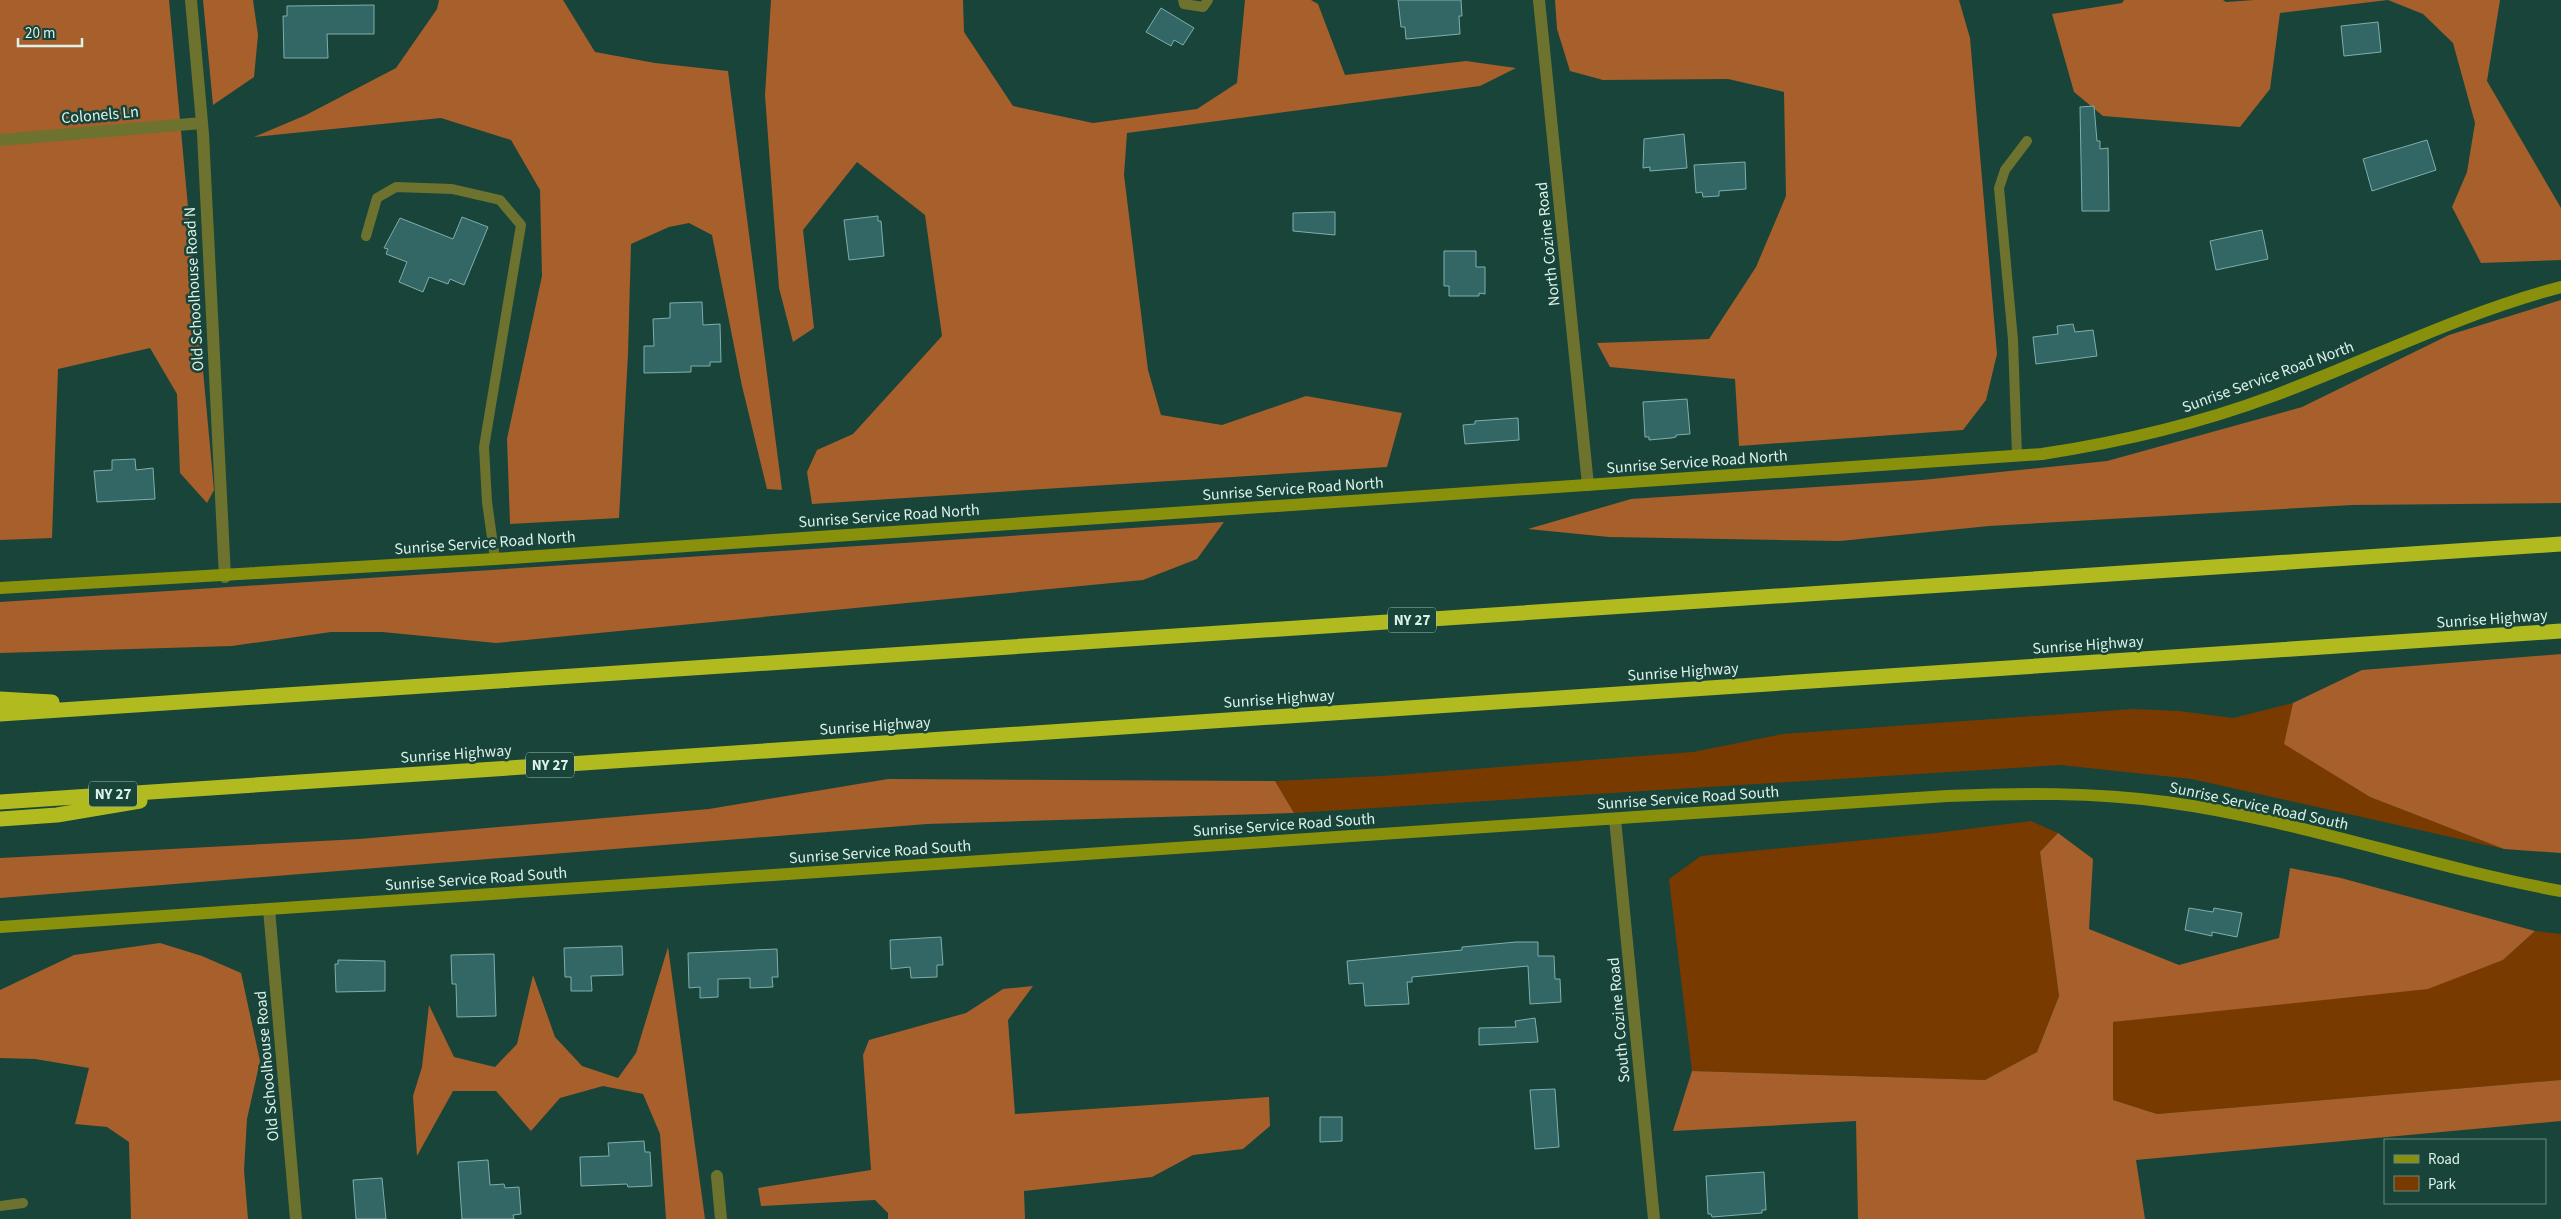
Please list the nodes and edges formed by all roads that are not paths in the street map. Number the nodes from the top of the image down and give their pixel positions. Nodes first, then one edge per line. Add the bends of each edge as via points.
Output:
1 (192, 0) edge
2 (1183, 0) edge
3 (1208, 0) edge
4 (1539, 0) edge
5 (202, 123) junction
6 (0, 140) edge
7 (2027, 141) dead end
8 (366, 236) dead end
9 (2561, 287) edge
10 (2017, 456) junction
11 (1588, 485) junction
12 (2561, 544) edge
13 (495, 559) junction
14 (224, 577) junction
15 (0, 588) edge
16 (2561, 632) edge
17 (0, 699) edge
18 (124, 705) junction
19 (0, 714) edge
20 (225, 787) junction
21 (0, 802) edge
22 (0, 819) edge
23 (1615, 819) junction
24 (2561, 891) edge
25 (269, 909) junction
26 (0, 927) edge
27 (717, 1176) dead end
28 (23, 1203) dead end
29 (0, 1206) edge
30 (296, 1219) edge
31 (720, 1219) edge
32 (1654, 1219) edge

1 - 5 street, Old Schoolhouse Road N
2 - 3 lane via 1184,4 1203,7
4 - 11 street, North Cozine Road
5 - 6 street, Colonels Ln
5 - 14 street, Old Schoolhouse Road N
7 - 10 lane via 2005,170 1999,188 2013,340
8 - 13 lane via 377,198 396,186 452,189 500,200 521,225 484,447
9 - 10 street, Sunrise Service Road North via 2446,326 2274,396 2208,418 2106,444
10 - 11 street, Sunrise Service Road North
11 - 13 street, Sunrise Service Road North
12 - 18 highway, NY 27
13 - 14 street, Sunrise Service Road North
14 - 15 street, Sunrise Service Road North
16 - 20 highway, Sunrise Highway / NY 27
17 - 18 highway
18 - 19 highway, NY 27
20 - 21 highway, Sunrise Highway / NY 27
20 - 22 highway via 57,815
23 - 24 street, Sunrise Service Road South via 1946,796 2097,795 2242,815
23 - 25 street, Sunrise Service Road South
23 - 32 street, South Cozine Road
25 - 26 street, Sunrise Service Road South
25 - 30 street, Old Schoolhouse Road
27 - 31 street
28 - 29 lane

